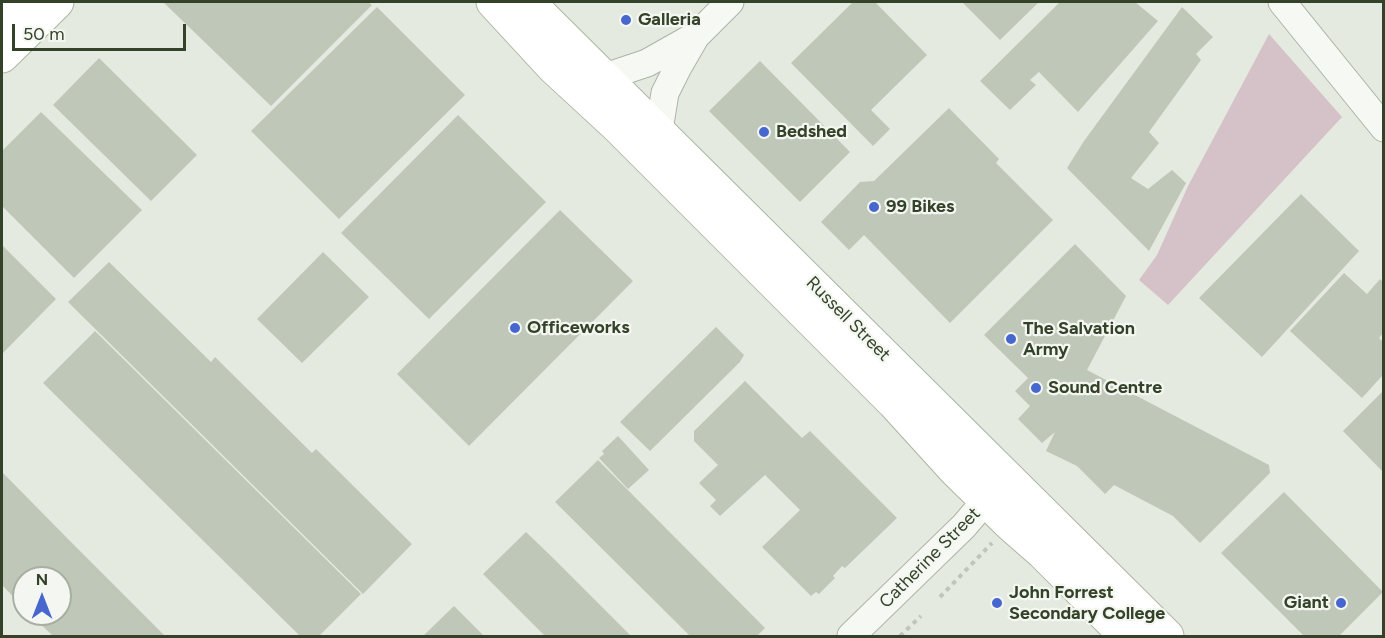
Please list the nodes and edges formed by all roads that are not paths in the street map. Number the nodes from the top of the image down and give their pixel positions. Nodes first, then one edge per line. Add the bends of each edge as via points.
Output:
1 (20, 2) edge
2 (57, 2) edge
3 (493, 2) edge
4 (528, 2) edge
5 (730, 2) edge
6 (1282, 2) edge
7 (2, 20) edge
8 (696, 36) junction
9 (2, 56) edge
10 (604, 77) junction
11 (626, 117) junction
12 (1383, 128) edge
13 (659, 130) junction
14 (996, 489) junction
15 (851, 636) edge
16 (1126, 636) edge
17 (1167, 636) edge

1 - 7 main road
2 - 9 main road
3 - 11 main road, Russell Street via 553,67
4 - 10 main road, Russell Street
5 - 8 street
6 - 12 street
8 - 10 street via 647,63
8 - 13 street via 664,93
10 - 11 main road, Russell Street
11 - 13 main road, Russell Street
11 - 14 main road, Russell Street via 887,396
13 - 14 main road, Russell Street
14 - 15 street, Catherine Street via 964,526
14 - 16 main road, Russell Street via 1042,552
14 - 17 main road, Russell Street

